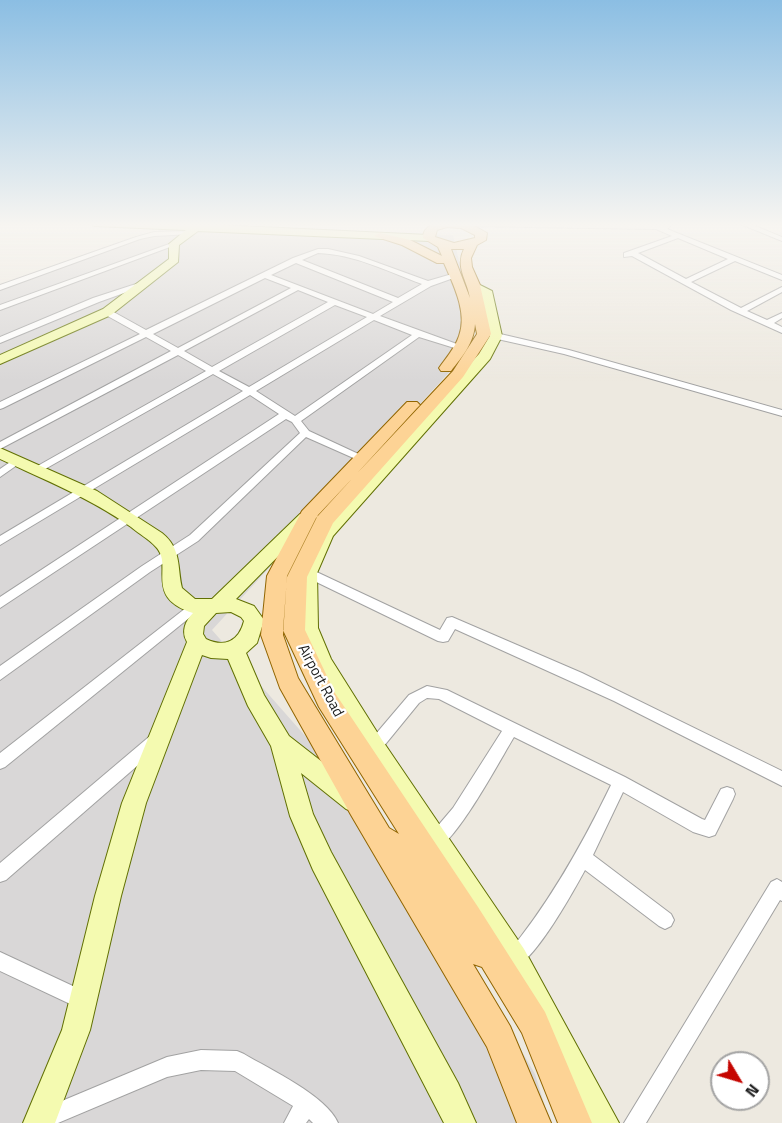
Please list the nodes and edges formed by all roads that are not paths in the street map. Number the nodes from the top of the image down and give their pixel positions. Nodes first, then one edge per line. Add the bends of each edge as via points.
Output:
1 (35, 275) edge
2 (89, 275) edge
3 (155, 275) edge
4 (265, 275) edge
5 (266, 275) edge
6 (334, 275) edge
7 (404, 275) edge
8 (460, 275) edge
9 (461, 275) junction
10 (672, 275) edge
11 (699, 275) edge
12 (685, 282) junction
13 (146, 283) junction
14 (428, 284) junction
15 (298, 287) junction
16 (0, 288) edge
17 (782, 289) edge
18 (335, 301) junction
19 (400, 302) junction
20 (0, 308) edge
21 (741, 311) junction
22 (107, 312) junction
23 (782, 315) edge
24 (377, 316) junction
25 (768, 323) junction
26 (782, 330) edge
27 (146, 333) junction
28 (418, 334) junction
29 (496, 336) junction
30 (0, 340) edge
31 (461, 347) junction
32 (178, 351) junction
33 (0, 360) edge
34 (213, 371) junction
35 (251, 392) junction
36 (0, 406) edge
37 (782, 413) edge
38 (290, 418) junction
39 (305, 433) junction
40 (0, 446) edge
41 (0, 453) edge
42 (362, 458) junction
43 (16, 461) junction
44 (38, 470) junction
45 (0, 474) edge
46 (84, 491) junction
47 (308, 515) junction
48 (129, 518) junction
49 (0, 541) edge
50 (169, 556) junction
51 (308, 573) junction
52 (0, 603) edge
53 (207, 607) junction
54 (263, 618) junction
55 (196, 643) junction
56 (234, 649) junction
57 (0, 674) edge
58 (512, 729) junction
59 (156, 741) junction
60 (281, 742) junction
61 (374, 747) junction
62 (0, 762) edge
63 (782, 779) edge
64 (620, 782) junction
65 (727, 794) dead end
66 (360, 806) junction
67 (376, 833) junction
68 (436, 841) junction
69 (583, 858) junction
70 (0, 874) edge
71 (782, 892) edge
72 (665, 920) dead end
73 (503, 957) junction
74 (0, 961) edge
75 (83, 1001) junction
76 (307, 1102) junction
77 (39, 1122) edge
78 (294, 1123) edge
79 (328, 1123) edge
80 (460, 1123) edge
81 (534, 1123) edge
82 (575, 1123) edge
83 (603, 1123) edge
84 (634, 1123) edge

1 - 16 street
2 - 20 street
3 - 13 street
4 - 27 street
5 - 15 street
6 - 19 street
7 - 14 street
8 - 14 street
9 - 29 street via 486,291
9 - 31 main road, Airport Road via 469,328
9 - 73 main road, Airport Road via 484,334 458,374 325,520 297,578 294,630 327,700
10 - 12 street
11 - 12 street
12 - 21 street
13 - 22 street
13 - 30 street
14 - 19 street
15 - 18 street
15 - 32 street
17 - 21 street
18 - 24 street
18 - 34 street
19 - 24 street
21 - 25 street
22 - 27 street
22 - 33 street
23 - 25 street
24 - 28 street
24 - 35 street
25 - 26 street
27 - 32 street
27 - 36 street
28 - 31 street
28 - 38 street
29 - 37 street
29 - 51 street via 485,356 326,533
31 - 42 main road, Airport Road
32 - 34 street
32 - 40 street
34 - 35 street
34 - 44 street
35 - 38 street
35 - 46 street
38 - 39 street
38 - 48 street
39 - 42 street
39 - 50 street via 194,538
41 - 43 street
42 - 47 main road, Airport Road
43 - 44 street
43 - 45 street
44 - 46 street
46 - 48 street
46 - 49 street
47 - 53 street
47 - 54 main road, Airport Road via 277,576
48 - 50 street via 165,545
48 - 52 street
50 - 53 street via 174,594 185,603
50 - 57 street
51 - 61 street via 308,628 322,663
51 - 63 street via 443,637 452,622 478,633 631,701
53 - 54 street via 237,605
53 - 55 street via 192,629
53 - 62 street
54 - 56 street
54 - 66 main road, Airport Road via 288,681
55 - 56 street via 212,652
55 - 59 street
56 - 60 street via 256,700
58 - 61 street via 429,690 414,699
58 - 64 street
58 - 68 street via 459,813
59 - 70 street
59 - 75 street via 134,803
60 - 66 street
60 - 80 street via 302,816 322,861
61 - 68 street
64 - 65 street via 709,829
64 - 69 street
66 - 67 main road, Airport Road
67 - 73 main road via 413,861 466,948
67 - 81 main road, Airport Road via 499,1037
68 - 73 street
69 - 72 street
69 - 73 street via 550,915
71 - 84 street via 777,888
73 - 82 main road, Airport Road
73 - 83 street
74 - 75 street
75 - 77 street via 76,1030
76 - 77 street via 237,1061 201,1059 167,1067
76 - 78 street
76 - 79 street

